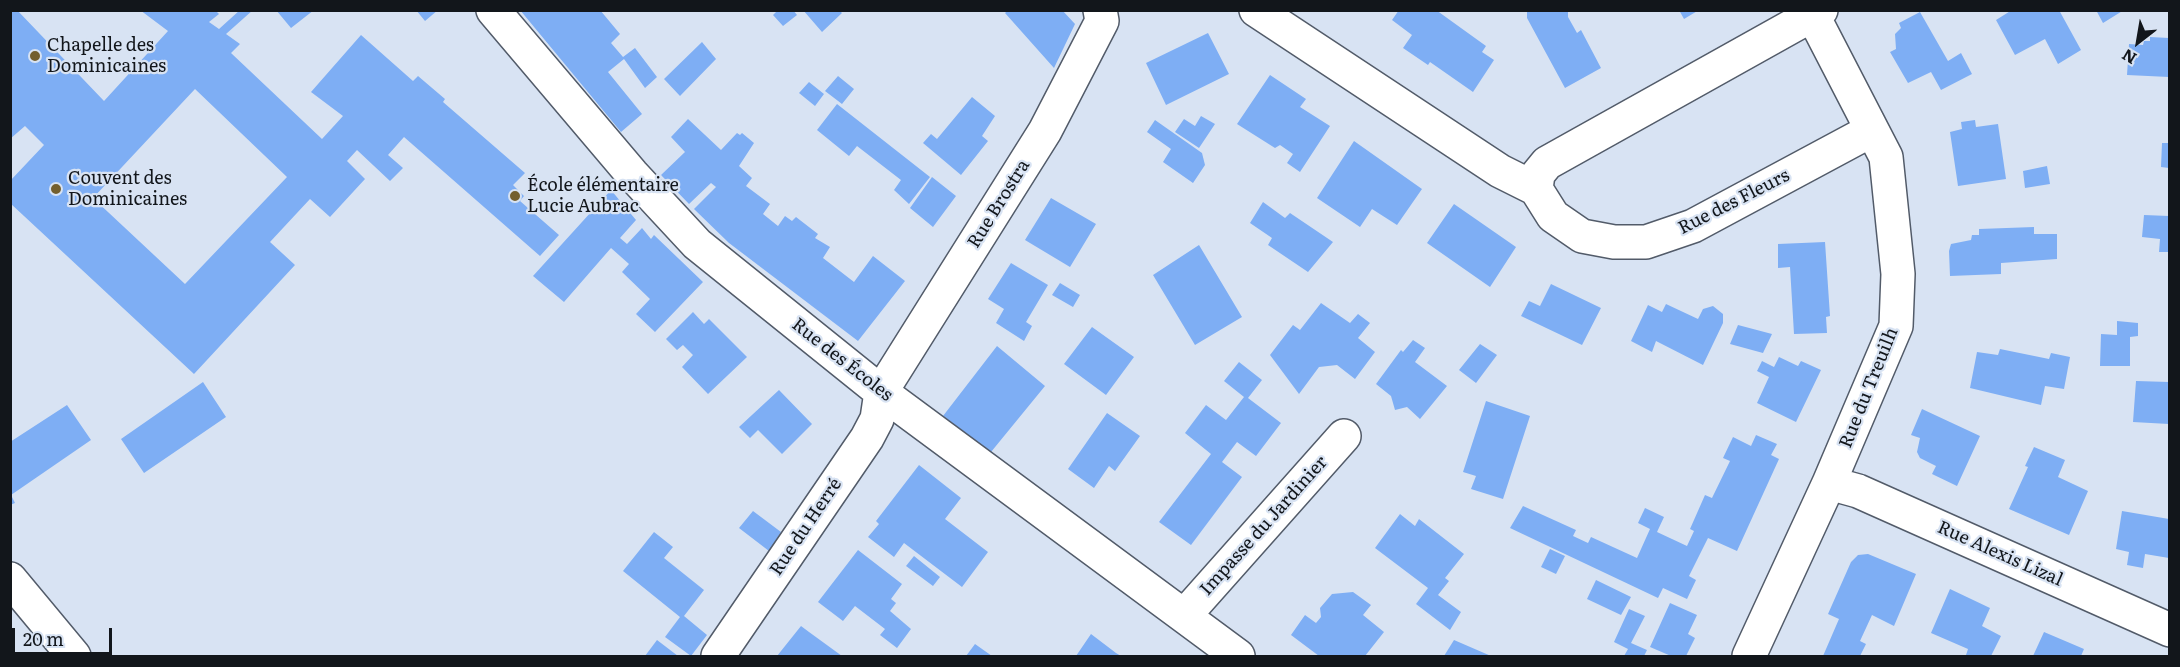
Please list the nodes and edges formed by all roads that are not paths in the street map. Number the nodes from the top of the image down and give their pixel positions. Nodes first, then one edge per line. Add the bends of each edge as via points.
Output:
1 (493, 10) edge
2 (1100, 10) edge
3 (1256, 10) edge
4 (1814, 12) edge
5 (1872, 130) junction
6 (1536, 189) junction
7 (881, 392) junction
8 (1344, 436) dead end
9 (1829, 483) junction
10 (10, 579) edge
11 (1184, 616) junction
12 (2169, 630) edge
13 (74, 657) edge
14 (718, 657) edge
15 (1238, 657) edge
16 (1749, 657) edge

1 - 7 street, Rue des Écoles via 697,244
2 - 7 street, Rue Brostra via 1102,21 1045,131
3 - 6 street via 1500,171
4 - 5 street, Rue du Treuilh
4 - 6 street via 1547,163 1538,174
5 - 6 street, Rue des Fleurs via 1693,226 1646,242 1582,236 1553,216
5 - 9 street, Rue du Treuilh via 1886,157 1898,274 1896,326
7 - 11 street, Rue des Écoles
7 - 14 street, Rue du Herré via 877,419 867,438
8 - 11 street, Impasse du Jardinier
9 - 12 street, Rue Alexis Lizal via 1858,491
9 - 16 street, Rue du Treuilh
10 - 13 street
11 - 15 street, Rue des Écoles

